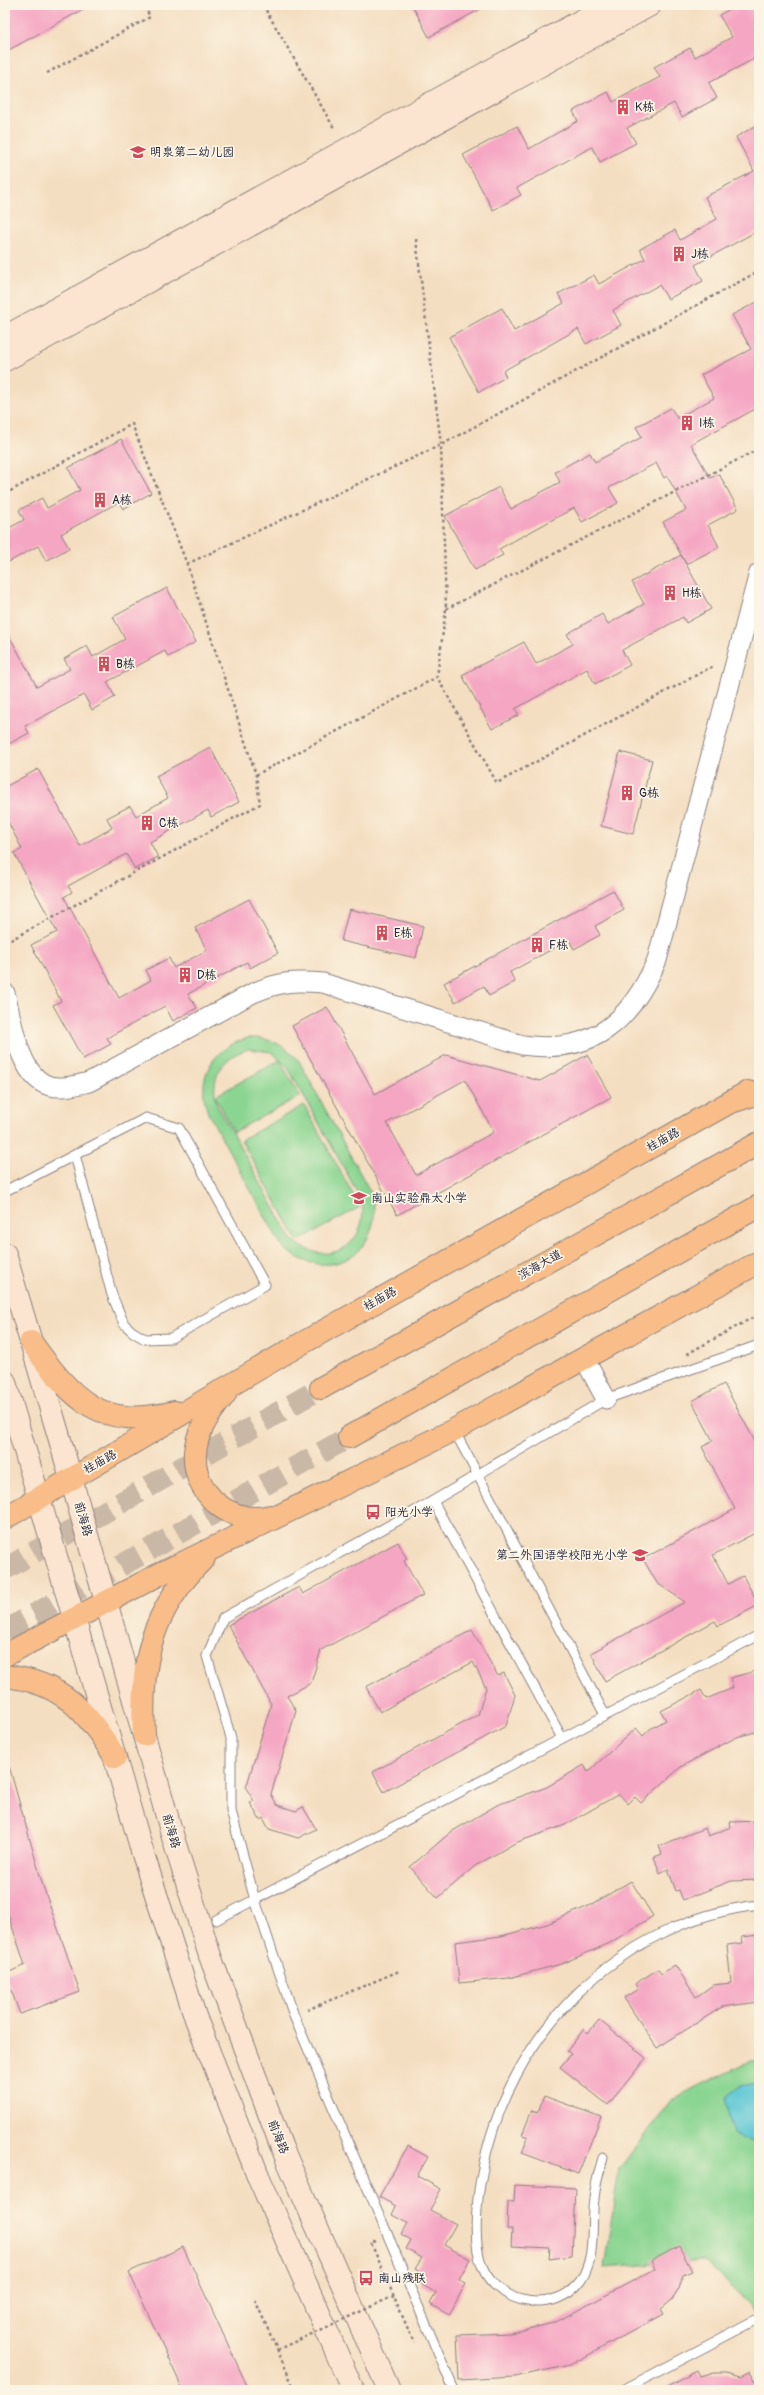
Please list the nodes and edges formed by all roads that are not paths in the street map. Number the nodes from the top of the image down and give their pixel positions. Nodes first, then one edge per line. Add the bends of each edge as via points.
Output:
1 (610, 5) edge
2 (650, 5) edge
3 (5, 338) edge
4 (5, 360) edge
5 (759, 573) edge
6 (5, 993) edge
7 (759, 1085) edge
8 (759, 1093) edge
9 (731, 1102) junction
10 (759, 1143) edge
11 (75, 1155) junction
12 (5, 1191) edge
13 (759, 1206) edge
14 (5, 1254) edge
15 (759, 1262) edge
16 (31, 1342) junction
17 (759, 1345) edge
18 (584, 1358) junction
19 (5, 1382) edge
20 (229, 1388) junction
21 (321, 1388) tunnel mouth
22 (606, 1399) junction
23 (205, 1402) junction
24 (454, 1430) junction
25 (349, 1437) tunnel mouth
26 (479, 1475) junction
27 (71, 1478) junction
28 (40, 1498) junction
29 (433, 1501) junction
30 (289, 1511) junction
31 (5, 1518) edge
32 (233, 1539) junction
33 (106, 1601) junction
34 (75, 1618) junction
35 (759, 1635) edge
36 (5, 1654) edge
37 (5, 1676) edge
38 (605, 1715) junction
39 (144, 1735) junction
40 (562, 1738) junction
41 (115, 1757) junction
42 (255, 1900) junction
43 (759, 1905) edge
44 (216, 1920) dead end
45 (603, 2158) dead end
46 (756, 2320) dead end
47 (353, 2390) edge
48 (389, 2390) edge
49 (454, 2390) edge
50 (623, 2390) edge

1 - 3 main road
2 - 4 main road
5 - 6 street via 657,960 647,983 634,1003 618,1022 596,1035 573,1045 546,1048 522,1045 323,983 277,983 89,1082 61,1087 49,1086 29,1071 20,1053
7 - 9 main road, 桂庙路
8 - 9 main road
9 - 20 main road, 桂庙路 via 299,1345
10 - 21 main road, 滨海大道
11 - 11 lane via 112,1295 124,1324 133,1332 145,1338 170,1338 265,1285 179,1128 146,1118
11 - 12 lane
13 - 25 main road
14 - 16 main road, 前海路
15 - 18 main road
16 - 23 main road via 46,1363 76,1395 114,1417 155,1417
16 - 27 main road, 前海路
17 - 22 lane
18 - 22 street
18 - 24 main road
19 - 28 main road
20 - 23 main road, 桂庙路
20 - 30 main road via 208,1416 198,1438 194,1458 196,1472 203,1488 213,1502 225,1511 240,1517 262,1518
22 - 26 lane
23 - 27 main road, 桂庙路
24 - 26 lane
24 - 30 main road
26 - 29 lane
26 - 38 lane
27 - 28 main road, 桂庙路
27 - 33 main road, 前海路
28 - 31 main road, 桂庙路
28 - 34 main road
29 - 40 lane
29 - 42 lane via 223,1618 207,1656 231,1738 231,1811
30 - 32 main road
32 - 33 main road
32 - 39 main road via 204,1558 186,1577 169,1601 156,1629 146,1659 142,1694
33 - 34 main road
33 - 39 main road, 前海路
34 - 36 main road
34 - 41 main road
35 - 38 lane
37 - 41 main road via 31,1681 55,1691 79,1707 96,1726
38 - 40 lane
39 - 48 main road, 前海路 via 210,1956 247,2058 282,2148
40 - 42 lane
41 - 47 main road via 162,1919 196,2019 259,2178
42 - 44 lane
42 - 49 lane via 294,2016
43 - 45 lane via 721,1912 690,1922 632,1950 606,1968 563,2007 538,2037 506,2092 487,2145 480,2184 477,2217 478,2247 482,2266 492,2283 507,2296 526,2302 546,2302 565,2294 580,2281 589,2264 594,2199
46 - 50 lane

